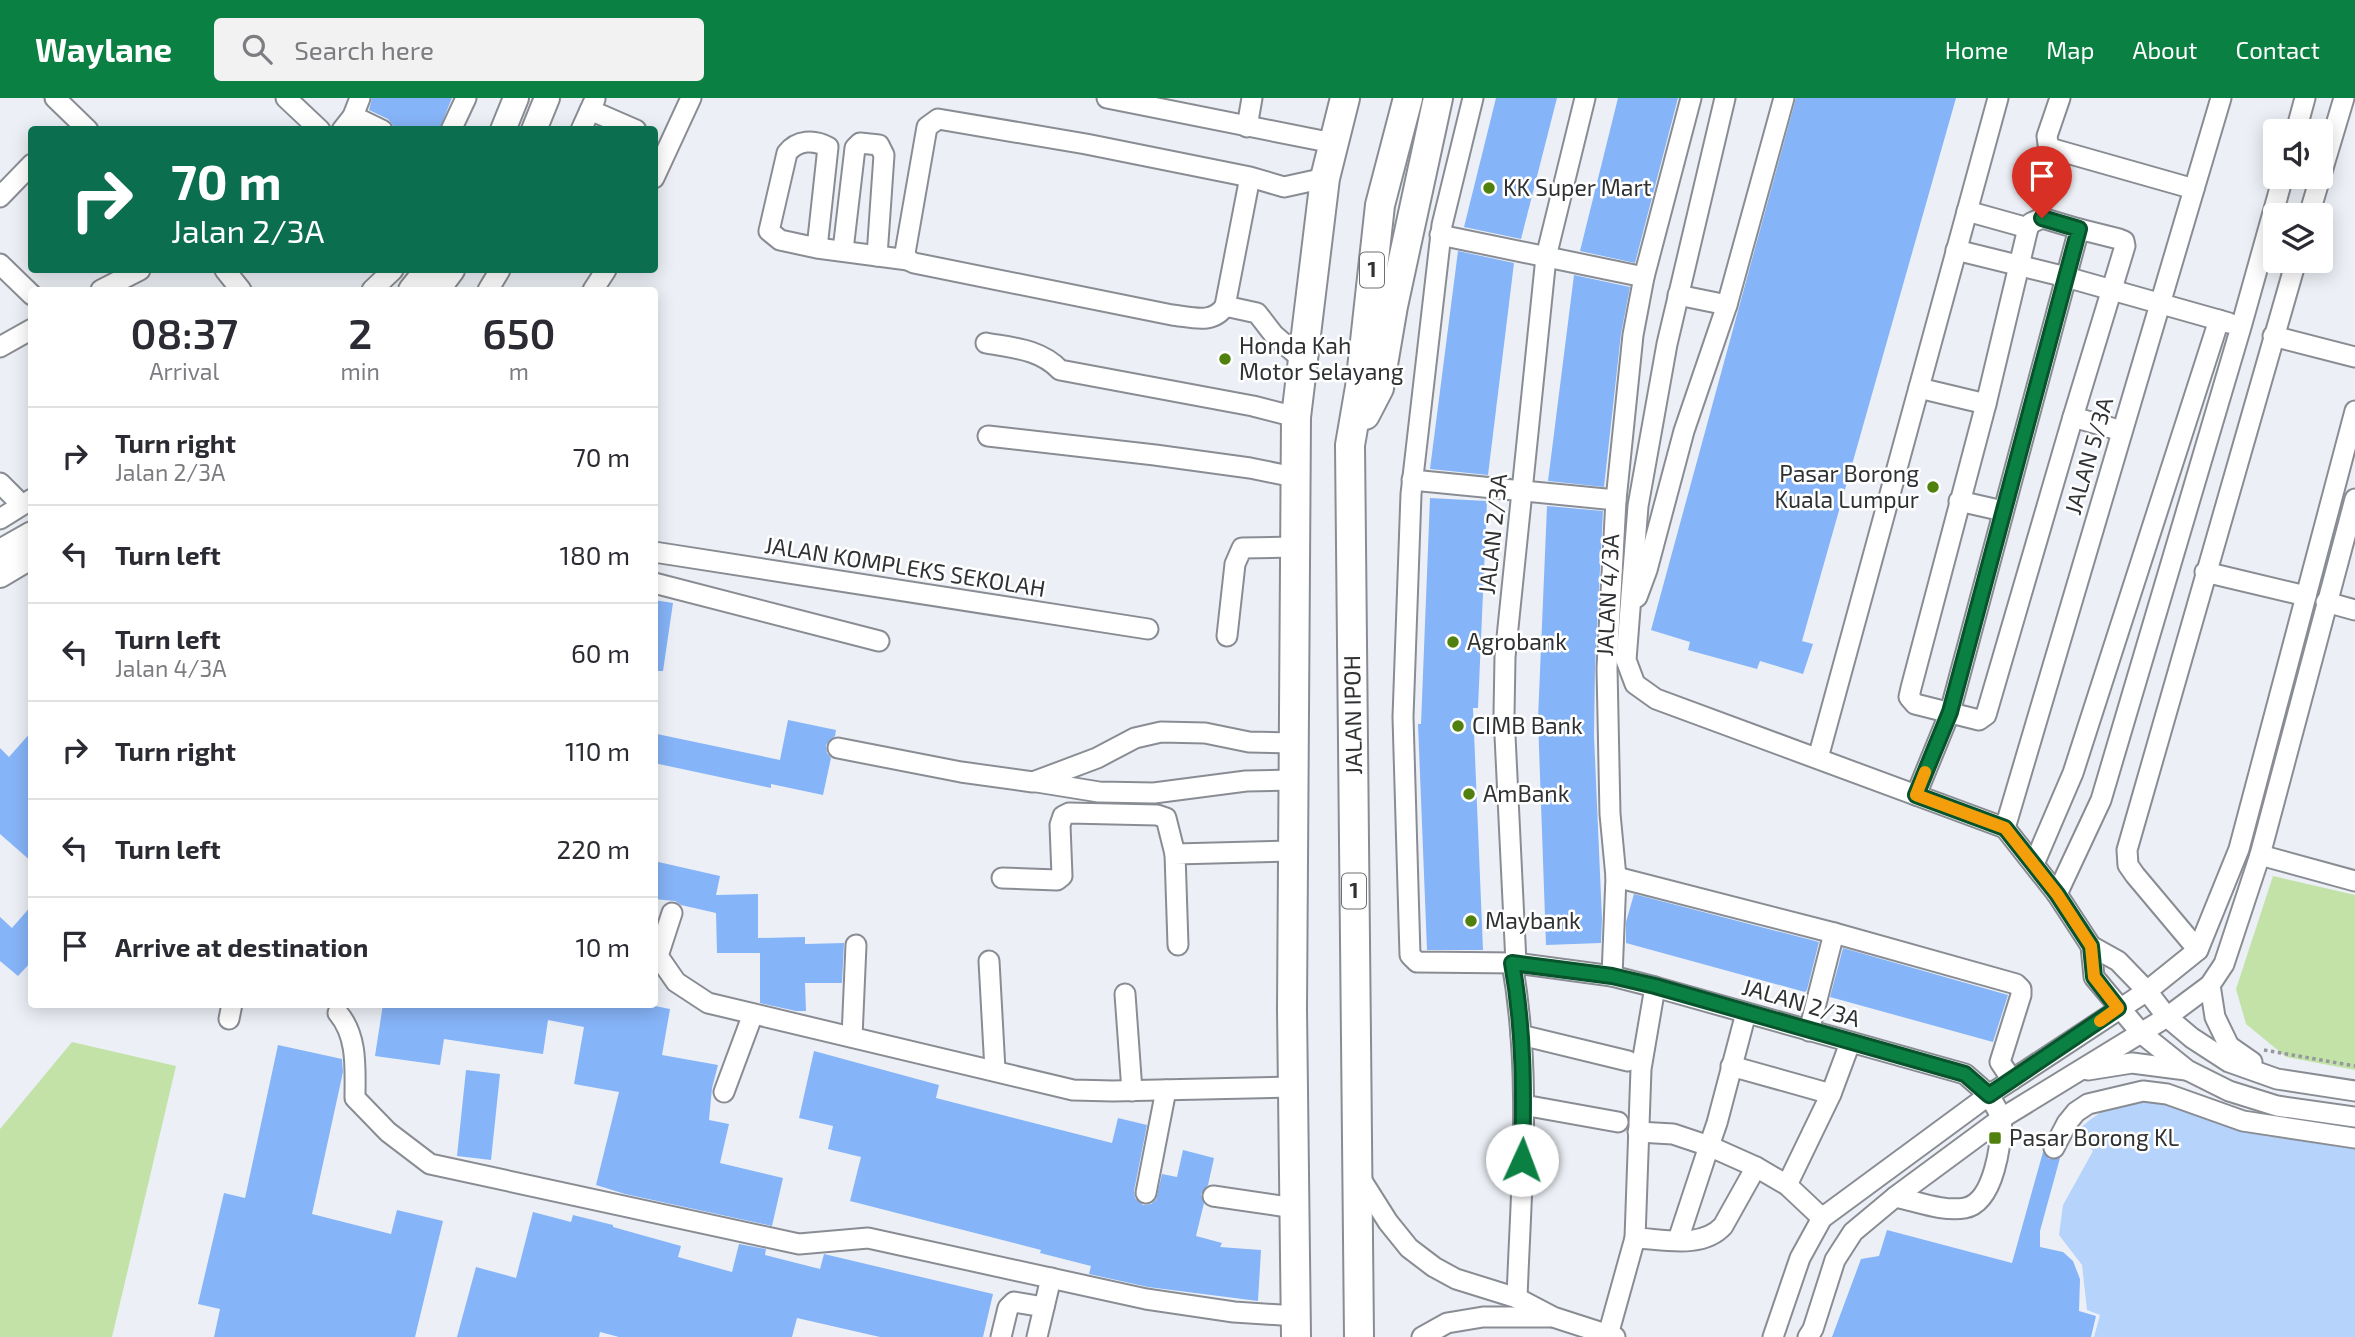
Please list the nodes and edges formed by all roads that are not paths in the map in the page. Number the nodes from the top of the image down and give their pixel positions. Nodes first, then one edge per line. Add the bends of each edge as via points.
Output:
1 (56, 98) edge
2 (286, 98) edge
3 (466, 98) edge
4 (516, 98) edge
5 (547, 98) edge
6 (691, 98) edge
7 (1107, 98) edge
8 (1252, 98) edge
9 (1345, 98) edge
10 (1408, 98) edge
11 (1438, 98) edge
12 (1473, 98) edge
13 (1585, 98) edge
14 (1691, 98) edge
15 (1726, 98) edge
16 (1784, 98) edge
17 (1998, 98) edge
18 (2060, 98) edge
19 (2221, 98) edge
20 (2305, 98) edge
21 (2344, 98) edge
22 (593, 104) edge
23 (352, 115) edge
24 (2299, 119) edge
25 (76, 126) edge
26 (311, 126) edge
27 (374, 126) edge
28 (453, 126) edge
29 (505, 126) edge
30 (536, 126) edge
31 (583, 126) edge
32 (629, 126) edge
33 (1247, 127) junction
34 (662, 141) edge
35 (1333, 143) junction
36 (658, 160) edge
37 (28, 168) edge
38 (1250, 177) junction
39 (1325, 178) junction
40 (2194, 189) junction
41 (2280, 189) edge
42 (0, 197) edge
43 (2313, 203) edge
44 (1967, 211) junction
45 (2028, 228) junction
46 (2079, 229) junction
47 (1440, 235) junction
48 (817, 248) junction
49 (843, 250) junction
50 (1956, 250) junction
51 (877, 256) junction
52 (1546, 257) junction
53 (908, 260) junction
54 (0, 264) edge
55 (2019, 264) junction
56 (134, 273) edge
57 (227, 273) edge
58 (390, 273) edge
59 (425, 273) edge
60 (2291, 273) edge
61 (2066, 276) junction
62 (1644, 277) junction
63 (107, 287) edge
64 (239, 287) edge
65 (375, 287) edge
66 (413, 287) edge
67 (2112, 289) junction
68 (28, 291) edge
69 (1678, 295) junction
70 (2159, 303) junction
71 (1727, 305) junction
72 (1225, 306) junction
73 (2219, 320) junction
74 (2241, 327) junction
75 (28, 331) edge
76 (2273, 336) junction
77 (986, 343) dead end
78 (0, 347) edge
79 (2355, 357) edge
80 (1304, 361) junction
81 (1919, 388) junction
82 (1986, 404) junction
83 (2355, 411) edge
84 (1296, 417) junction
85 (2073, 417) junction
86 (2122, 431) junction
87 (988, 436) dead end
88 (1350, 444) junction
89 (1294, 477) junction
90 (1412, 480) junction
91 (0, 483) edge
92 (1522, 492) junction
93 (2355, 499) edge
94 (1616, 500) junction
95 (1959, 501) junction
96 (26, 502) edge
97 (2003, 511) junction
98 (0, 519) edge
99 (28, 536) edge
100 (1294, 547) junction
101 (0, 552) edge
102 (658, 553) edge
103 (28, 558) edge
104 (2205, 572) junction
105 (0, 575) edge
106 (658, 584) edge
107 (2306, 596) junction
108 (2326, 602) junction
109 (2355, 610) edge
110 (1628, 621) junction
111 (1148, 629) dead end
112 (1227, 636) dead end
113 (878, 641) dead end
114 (1950, 712) junction
115 (1294, 743) junction
116 (838, 748) dead end
117 (1818, 758) junction
118 (1293, 780) junction
119 (1032, 782) junction
120 (1916, 795) junction
121 (2005, 828) junction
122 (1293, 851) junction
123 (1175, 854) junction
124 (2260, 855) junction
125 (2034, 864) junction
126 (1616, 877) junction
127 (1002, 878) dead end
128 (2355, 881) edge
129 (2057, 894) junction
130 (672, 913) dead end
131 (1834, 933) junction
132 (856, 944) dead end
133 (1178, 945) dead end
134 (2091, 946) junction
135 (2198, 950) junction
136 (658, 951) edge
137 (658, 959) edge
138 (989, 961) dead end
139 (1514, 963) junction
140 (1612, 976) junction
141 (2210, 985) junction
142 (1655, 986) junction
143 (2147, 991) junction
144 (1125, 994) dead end
145 (2118, 1008) junction
146 (338, 1013) dead end
147 (1745, 1013) junction
148 (754, 1014) junction
149 (2167, 1017) junction
150 (1809, 1031) junction
151 (2141, 1033) junction
152 (1521, 1035) junction
153 (852, 1037) junction
154 (1850, 1043) junction
155 (1628, 1061) dead end
156 (1731, 1066) junction
157 (995, 1070) junction
158 (2187, 1070) junction
159 (2277, 1079) junction
160 (2012, 1080) junction
161 (2064, 1080) junction
162 (1293, 1087) junction
163 (1166, 1090) junction
164 (1132, 1091) junction
165 (2355, 1091) edge
166 (724, 1092) dead end
167 (1831, 1094) junction
168 (1989, 1095) junction
169 (1524, 1105) junction
170 (2355, 1117) edge
171 (2002, 1118) junction
172 (1618, 1122) dead end
173 (1638, 1132) junction
174 (2355, 1138) edge
175 (1709, 1146) junction
176 (2053, 1148) dead end
177 (1756, 1167) junction
178 (1357, 1172) junction
179 (1787, 1185) junction
180 (1146, 1194) dead end
181 (1213, 1196) dead end
182 (1895, 1197) junction
183 (1294, 1208) junction
184 (1822, 1218) junction
185 (1635, 1238) junction
186 (1678, 1240) junction
187 (1051, 1278) junction
188 (1517, 1298) junction
189 (1044, 1307) junction
190 (1553, 1317) junction
191 (1296, 1326) edge
192 (1612, 1336) edge
193 (1001, 1337) edge
194 (1037, 1337) edge
195 (1359, 1337) edge
196 (1422, 1337) edge
197 (1773, 1337) edge
198 (1808, 1337) edge

1 - 25 street
2 - 26 street
3 - 28 street
4 - 29 main road
5 - 30 main road
6 - 34 street
7 - 33 street
8 - 33 street
9 - 35 highway
10 - 88 highway, JALAN IPOH / 1 via 1380,205
11 - 88 highway via 1379,388
12 - 47 street
13 - 52 street, JALAN 2/3A
14 - 62 street
15 - 69 street, JALAN 4/3A
16 - 71 street
17 - 44 street
18 - 40 street via 2047,136 2053,149
19 - 40 street, JALAN 5/3A
20 - 24 street
21 - 43 street
22 - 31 street
22 - 32 street
23 - 27 street
33 - 35 street
34 - 36 street
35 - 39 highway
37 - 42 street
38 - 39 street via 1284,187
38 - 53 street via 937,119 927,127 908,230
38 - 72 street
39 - 80 highway
40 - 70 street, JALAN 5/3A
41 - 74 street
44 - 45 street
44 - 50 street
45 - 46 street via 2042,218
45 - 55 street
46 - 61 street
46 - 67 street via 2123,241
47 - 52 street
47 - 90 street
48 - 48 street via 780,240 769,231 787,153 802,142 828,147
48 - 49 street
49 - 51 street
49 - 51 street via 855,148 860,143 879,145 884,155
50 - 55 street
50 - 81 street
51 - 53 street
52 - 62 street
52 - 92 street, JALAN 2/3A
53 - 72 street via 1172,315 1206,319
54 - 68 street
55 - 61 street
55 - 82 street
56 - 63 street
57 - 64 street
58 - 65 street
59 - 66 main road
60 - 76 street
61 - 67 street
61 - 97 street
62 - 94 street via 1633,335
67 - 70 street
67 - 85 street
69 - 71 street
69 - 110 street, JALAN 4/3A via 1638,506
70 - 73 street
70 - 86 street, JALAN 5/3A
71 - 110 street via 1684,430 1647,570
72 - 80 street via 1257,313
73 - 74 street
73 - 125 street via 2073,773
74 - 129 street via 2101,800
75 - 78 street
76 - 79 street
76 - 104 street
77 - 84 street via 1036,352 1060,370
80 - 84 highway
81 - 82 street
81 - 117 street
82 - 95 street
83 - 107 street
84 - 89 highway
85 - 86 street
85 - 114 street via 1991,704 1979,720
86 - 121 street, JALAN 5/3A
87 - 89 street
88 - 178 highway, JALAN IPOH / 1
89 - 100 highway
90 - 92 street
90 - 139 street via 1403,717 1410,955 1417,962
91 - 96 street
92 - 94 street
92 - 139 street, JALAN 2/3A via 1505,657 1504,715
93 - 108 street
94 - 126 street via 1607,668
95 - 97 street
95 - 114 street via 1909,697 1915,704
96 - 98 street
97 - 114 street
99 - 101 main road
100 - 112 street via 1242,548
100 - 115 highway
102 - 111 street, JALAN KOMPLEKS SEKOLAH
103 - 105 main road
104 - 107 street
104 - 135 street via 2127,850 2128,865 2135,875
106 - 113 street
107 - 135 street via 2239,849
108 - 109 street
108 - 124 street
110 - 117 street, JALAN 4/3A via 1626,660 1635,684 1656,699
114 - 120 street
115 - 118 highway
115 - 119 street via 1161,732 1135,738
116 - 119 street
117 - 120 street, JALAN 4/3A
118 - 119 street via 1154,793 1099,792
118 - 122 highway
120 - 121 street, JALAN 4/3A
121 - 125 street
122 - 123 street
122 - 162 highway
123 - 127 street via 1166,818 1069,813 1060,825 1062,876 1057,880
123 - 133 street
124 - 128 street
124 - 141 street via 2224,964
125 - 129 street
126 - 131 street
126 - 140 street
129 - 134 street
130 - 136 street
131 - 150 street
131 - 160 street via 2016,984 2021,995 2000,1062
132 - 153 street
134 - 143 street via 2118,961
134 - 145 street via 2094,977
135 - 143 street
137 - 148 street via 676,982 708,1003
138 - 157 street
139 - 140 street, JALAN 2/3A
139 - 152 street
140 - 142 street, JALAN 2/3A
141 - 149 street
141 - 159 street via 2215,1017 2229,1046
142 - 147 street, JALAN 2/3A
142 - 173 street via 1641,1069
143 - 145 street
143 - 149 street
144 - 164 street
145 - 151 street
145 - 160 street
146 - 187 street via 348,1025 354,1048 355,1098 388,1132 430,1164 799,1244 868,1238
147 - 150 street, JALAN 2/3A
147 - 156 street
148 - 153 street
148 - 166 street
149 - 151 street
149 - 159 street via 2229,1062
150 - 154 street, JALAN 2/3A
151 - 158 street
151 - 161 street
152 - 155 street
152 - 169 street
153 - 157 street
154 - 167 street
154 - 168 street, JALAN 2/3A via 1965,1074
156 - 167 street
156 - 175 street
157 - 164 street via 1073,1090
158 - 161 street via 2132,1063 2100,1067
158 - 170 street via 2230,1091 2277,1105
159 - 165 street
160 - 168 street
161 - 171 street
162 - 163 street
162 - 183 highway
163 - 164 street
163 - 180 street
167 - 179 street
168 - 171 street, JALAN 2/3A
168 - 184 street
169 - 172 street
169 - 188 street
171 - 182 street
171 - 182 street via 1997,1164 1981,1196 1968,1208 1950,1209
173 - 175 street via 1673,1134
173 - 185 street
174 - 176 street via 2243,1121 2167,1094 2143,1091 2088,1104 2067,1123
175 - 177 street
175 - 186 street
177 - 179 street
177 - 186 street via 1716,1234
178 - 188 street via 1409,1248 1456,1279
178 - 195 highway, JALAN IPOH / 1
179 - 184 street
181 - 183 street
182 - 198 street via 1853,1232 1835,1260
183 - 191 highway
184 - 197 street via 1800,1258
185 - 186 street
185 - 192 street
187 - 189 street
187 - 191 street
188 - 190 street
189 - 193 street via 1014,1302 1008,1308
189 - 194 street
190 - 192 street
190 - 196 street via 1483,1317 1447,1323

